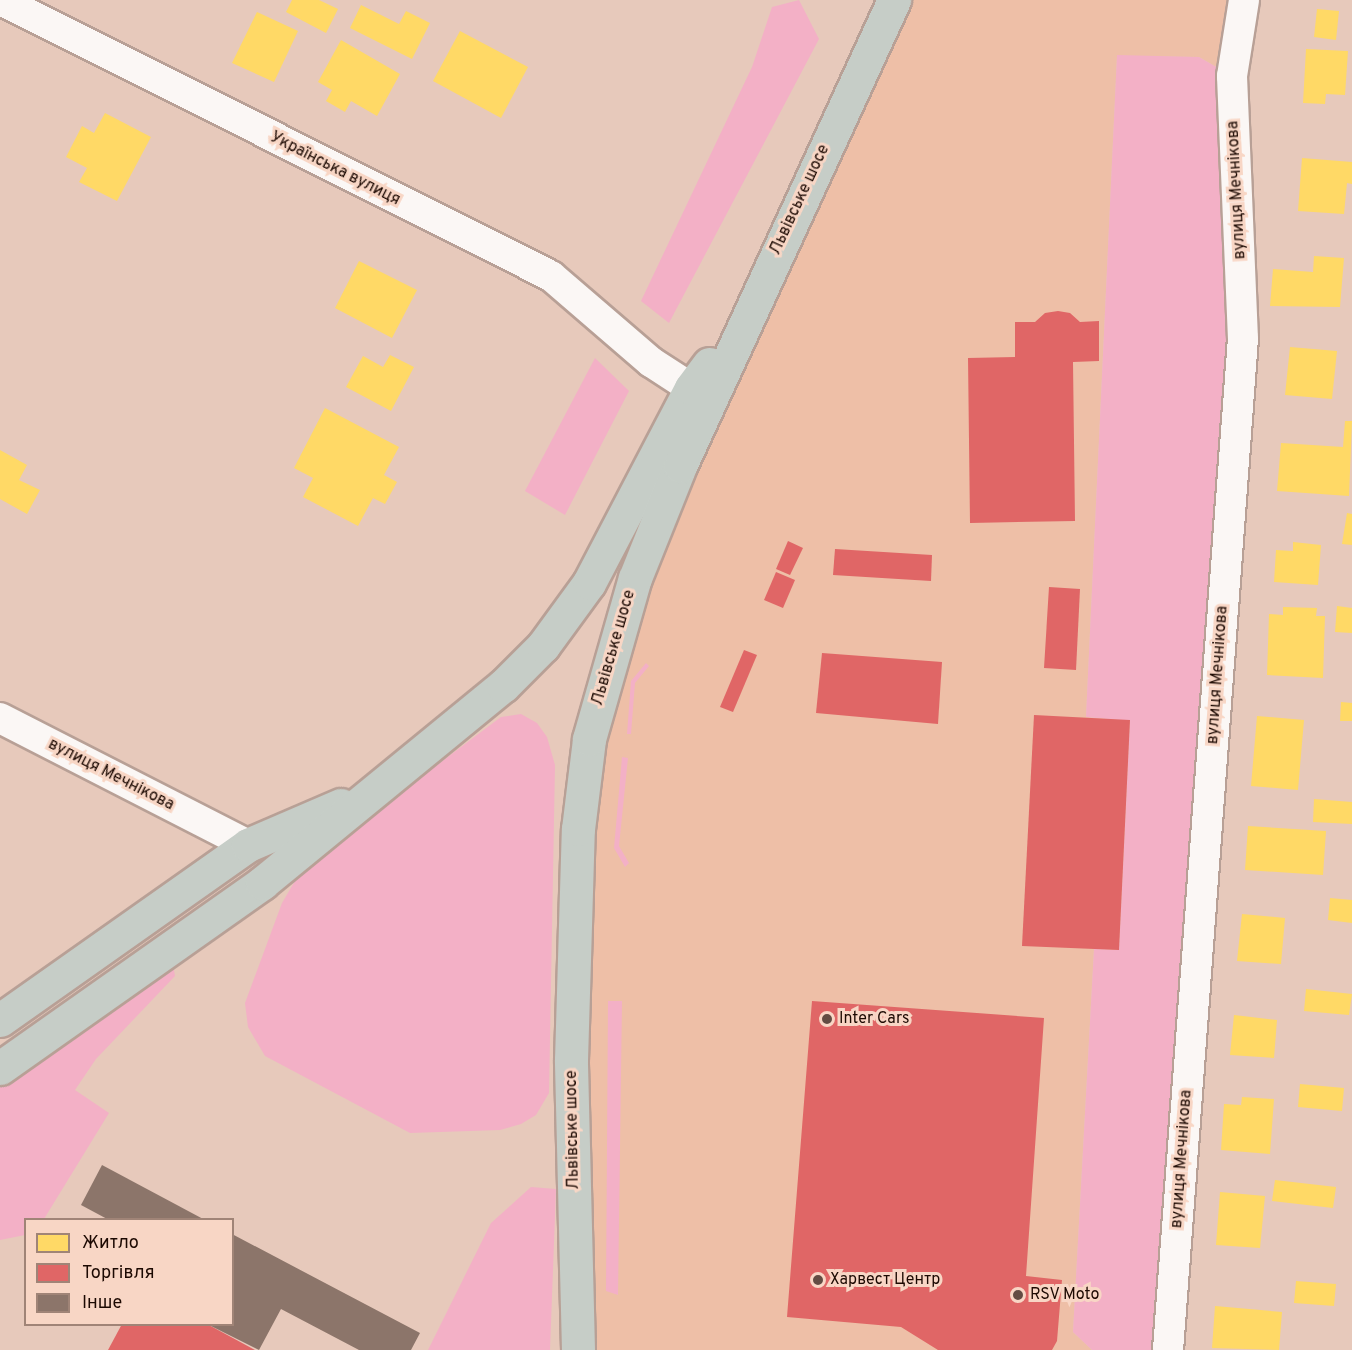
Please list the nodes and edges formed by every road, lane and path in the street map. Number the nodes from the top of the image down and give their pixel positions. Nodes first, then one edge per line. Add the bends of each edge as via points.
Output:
1 (2, 0) edge
2 (894, 0) edge
3 (1244, 0) edge
4 (749, 310) junction
5 (691, 388) junction
6 (0, 718) edge
7 (378, 789) junction
8 (236, 838) junction
9 (0, 1020) edge
10 (0, 1068) edge
11 (578, 1350) edge
12 (1168, 1350) edge

1 - 5 street, Українська вулиця via 550,276 651,362
2 - 4 highway, Львівське шосе
3 - 12 street, вулиця Мечнікова via 1232,76 1243,339
4 - 5 highway
4 - 11 highway, Львівське шосе via 634,578 589,739 578,829 571,1060
5 - 7 highway via 589,583 543,646 502,686
6 - 8 street, вулиця Мечнікова
7 - 8 highway
7 - 10 highway via 262,883
8 - 9 highway

